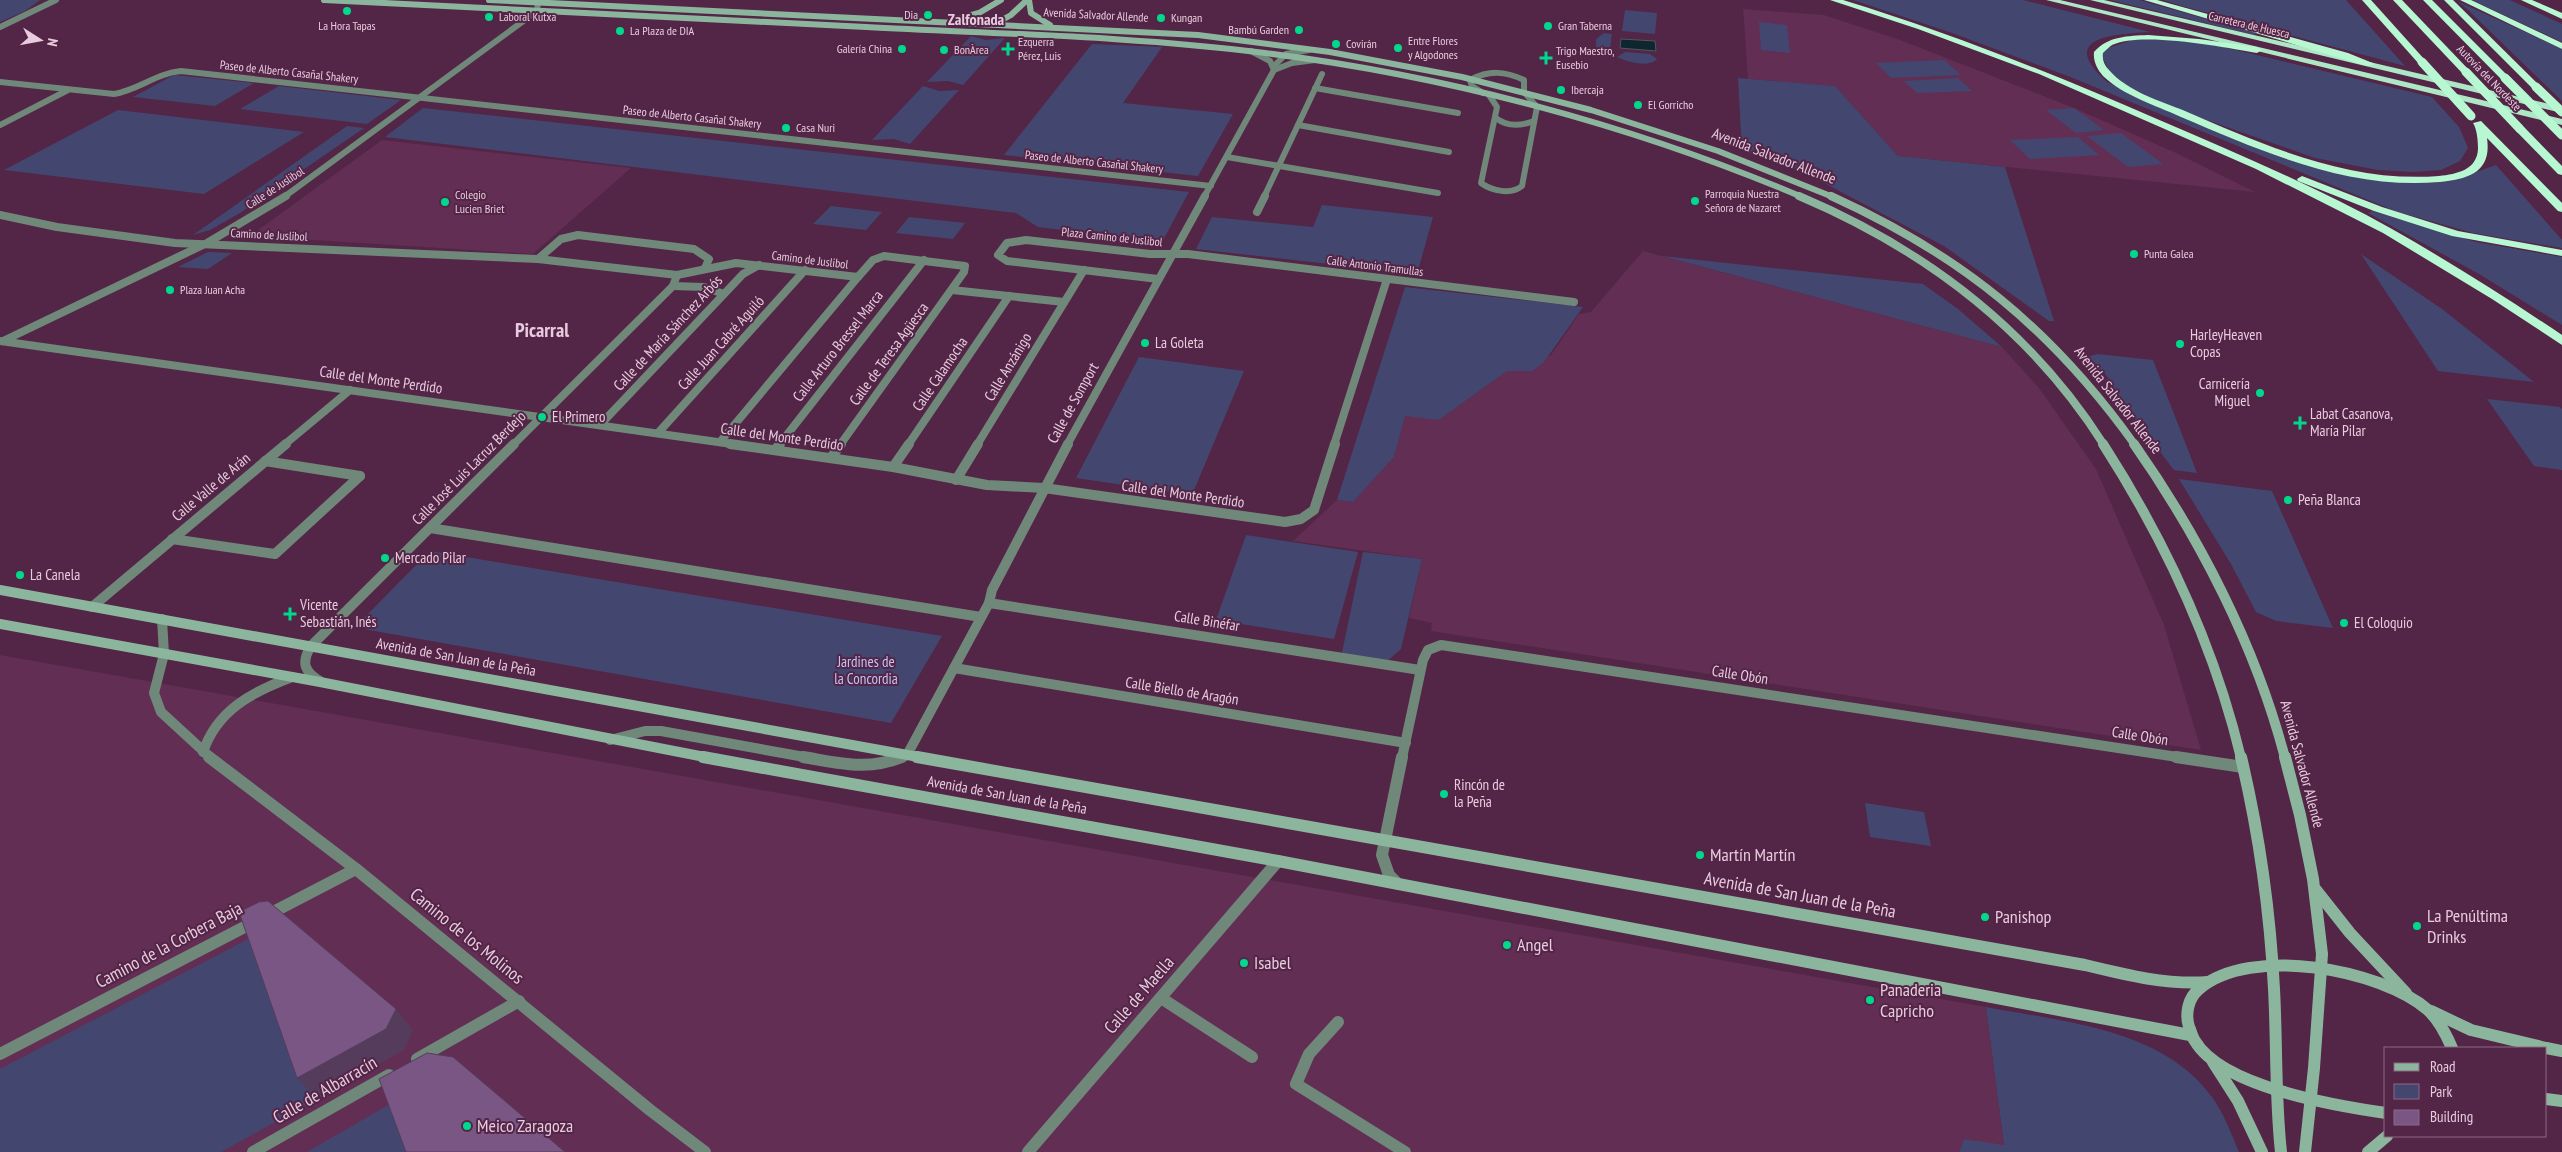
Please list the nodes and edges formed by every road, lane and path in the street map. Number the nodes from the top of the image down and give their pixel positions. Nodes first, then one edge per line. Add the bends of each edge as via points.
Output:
1 (47, 0) edge
2 (56, 0) edge
3 (66, 0) edge
4 (324, 0) edge
5 (489, 0) edge
6 (1028, 0) edge
7 (1834, 0) edge
8 (2050, 0) edge
9 (2094, 0) edge
10 (2148, 0) edge
11 (2366, 0) edge
12 (2397, 0) edge
13 (2427, 0) edge
14 (2448, 0) edge
15 (2464, 0) edge
16 (2525, 0) edge
17 (1000, 1) edge
18 (538, 2) junction
19 (538, 11) junction
20 (32, 12) junction
21 (2562, 16) edge
22 (994, 18) junction
23 (926, 21) junction
24 (0, 27) edge
25 (1068, 28) junction
26 (947, 31) junction
27 (1023, 35) junction
28 (2562, 46) edge
29 (1248, 50) junction
30 (1315, 50) junction
31 (2257, 50) junction
32 (1286, 54) junction
33 (1323, 60) junction
34 (2370, 64) junction
35 (1273, 68) junction
36 (2042, 72) junction
37 (1322, 74) dead end
38 (1470, 80) junction
39 (0, 82) edge
40 (1315, 88) junction
41 (69, 89) junction
42 (1524, 92) junction
43 (1486, 94) junction
44 (421, 98) junction
45 (1537, 107) junction
46 (2562, 111) edge
47 (1458, 113) dead end
48 (1496, 118) junction
49 (1534, 121) junction
50 (2562, 122) edge
51 (0, 125) edge
52 (1298, 125) junction
53 (2480, 125) junction
54 (2562, 135) edge
55 (1448, 152) dead end
56 (1227, 157) junction
57 (1279, 163) junction
58 (2562, 172) edge
59 (1211, 186) junction
60 (1438, 193) dead end
61 (2562, 209) edge
62 (1257, 212) dead end
63 (0, 215) edge
64 (207, 243) junction
65 (2562, 253) edge
66 (1172, 254) junction
67 (538, 259) junction
68 (924, 260) junction
69 (760, 265) junction
70 (965, 266) joint
71 (705, 268) junction
72 (805, 270) junction
73 (1084, 270) junction
74 (677, 275) junction
75 (858, 276) junction
76 (1158, 279) junction
77 (1387, 279) junction
78 (673, 286) junction
79 (952, 290) junction
80 (724, 294) junction
81 (1009, 296) junction
82 (1064, 302) junction
83 (1574, 302) dead end
84 (2562, 341) edge
85 (1, 342) edge
86 (350, 390) junction
87 (542, 417) junction
88 (600, 425) junction
89 (658, 433) junction
90 (720, 442) junction
91 (775, 450) junction
92 (831, 458) junction
93 (265, 461) junction
94 (893, 467) junction
95 (956, 480) junction
96 (1044, 488) junction
97 (430, 528) junction
98 (172, 539) junction
99 (0, 590) edge
100 (989, 603) junction
101 (92, 607) junction
102 (981, 617) junction
103 (162, 619) junction
104 (0, 624) edge
105 (311, 646) junction
106 (164, 654) junction
107 (954, 668) junction
108 (1420, 670) junction
109 (292, 677) junction
110 (320, 682) junction
111 (610, 740) junction
112 (1406, 742) junction
113 (203, 752) junction
114 (907, 755) junction
115 (2243, 767) junction
116 (1385, 841) junction
117 (1278, 861) junction
118 (356, 869) junction
119 (1398, 884) junction
120 (2315, 889) junction
121 (2272, 964) junction
122 (2321, 970) junction
123 (2208, 982) junction
124 (2409, 996) junction
125 (1161, 998) junction
126 (519, 1001) junction
127 (2428, 1009) junction
128 (1338, 1022) dead end
129 (2190, 1035) junction
130 (2452, 1047) edge
131 (2542, 1047) edge
132 (2547, 1048) edge
133 (2562, 1051) edge
134 (0, 1054) edge
135 (2207, 1055) junction
136 (1252, 1057) dead end
137 (2274, 1088) junction
138 (2312, 1099) junction
139 (2547, 1099) edge
140 (2562, 1101) edge
141 (2384, 1113) edge
142 (2386, 1137) edge
143 (253, 1152) edge
144 (706, 1152) edge
145 (1028, 1152) edge
146 (1405, 1152) edge
147 (2262, 1152) edge
148 (2281, 1152) edge
149 (2305, 1152) edge
150 (2368, 1152) edge

1 - 20 street
2 - 20 street
3 - 20 street
4 - 19 main road, Avenida Salvador Allende
5 - 18 main road, Avenida Salvador Allende
6 - 22 main road via 1011,15
6 - 25 main road via 1028,9 1037,19
7 - 36 highway via 1921,27
8 - 31 highway, Carretera de Huesca
9 - 34 highway, Carretera de Huesca
10 - 34 highway
11 - 53 highway, bridge
12 - 58 highway, Autovía del Nordeste, bridge
13 - 54 highway, Autovía del Nordeste, bridge
14 - 46 highway, bridge
15 - 28 highway
16 - 21 highway
17 - 22 main road
17 - 23 main road via 968,16
18 - 19 street
18 - 23 main road, Avenida Salvador Allende
19 - 26 main road, Avenida Salvador Allende
19 - 44 street, Calle de Juslibol
20 - 24 street
22 - 23 main road, Avenida Salvador Allende
22 - 25 main road, Avenida Salvador Allende
22 - 26 main road, Avenida Salvador Allende
22 - 27 main road, Avenida Salvador Allende via 1001,30
25 - 30 main road, Avenida Salvador Allende via 1198,36
26 - 27 main road, Avenida Salvador Allende
27 - 29 main road, Avenida Salvador Allende
29 - 32 main road, Avenida Salvador Allende
29 - 35 street via 1266,57
30 - 32 street, Avenida Salvador Allende
30 - 38 main road, Avenida Salvador Allende
31 - 50 highway, Carretera de Huesca
31 - 53 highway via 2194,40 2150,38 2104,46 2098,59 2107,74 2121,84 2171,109 2267,149 2355,174 2434,180 2471,172 2483,154
32 - 33 main road, Avenida Salvador Allende
32 - 35 street
33 - 35 street
33 - 43 main road, Avenida Salvador Allende
34 - 46 highway, Carretera de Huesca
35 - 56 street, Calle de Somport
36 - 65 highway via 2144,109 2378,209 2456,234
36 - 84 highway via 2260,167 2387,231 2496,296
37 - 40 street
38 - 42 main road, Avenida Salvador Allende
38 - 42 street via 1486,72 1508,73 1524,80
38 - 43 street via 1472,86
39 - 41 street
40 - 47 street
40 - 52 street
41 - 44 street, Paseo de Alberto Casañal Shakery via 103,93 132,90 170,72 181,71
41 - 51 street
42 - 45 street
42 - 120 main road, Avenida Salvador Allende via 1685,140 1783,175 1858,208 1912,236 1958,266 2048,338 2106,405 2148,464 2177,509 2229,606 2266,692 2285,753
43 - 45 main road, Avenida Salvador Allende
43 - 48 street via 1496,102
44 - 59 street, Paseo de Alberto Casañal Shakery
44 - 64 street, Calle de Juslibol via 293,192
45 - 49 street
45 - 115 main road, Avenida Salvador Allende via 1711,161 1806,198 1926,263 1993,316 2040,364 2083,417 2149,517 2176,568 2198,622 2223,694
48 - 49 street via 1515,125
48 - 49 street via 1481,183 1491,190 1512,191 1522,186
52 - 55 street via 1329,128
52 - 57 street
53 - 61 highway
56 - 57 street
56 - 59 street, Calle de Somport
57 - 60 street
57 - 62 street
59 - 66 street, Calle de Somport
63 - 64 street, Camino de Juslibol via 83,231 175,243
64 - 67 street, Camino de Juslibol
64 - 85 street, Calle de Juslibol
66 - 73 street, Plaza Camino de Juslibol via 1013,241 1002,246 998,255 1007,261
66 - 76 street, Calle de Somport
66 - 77 street, Calle Antonio Tramullas
67 - 71 street via 564,237 578,235 694,249 709,260
67 - 74 street, Camino de Juslibol
68 - 70 street, Camino de Juslibol
68 - 75 street, Camino de Juslibol via 879,256
68 - 91 street, Calle Arturo Bressel Marca
69 - 71 street, Camino de Juslibol via 730,263
69 - 72 street, Camino de Juslibol
69 - 80 street, Calle de María Sánchez Arbós via 746,271
70 - 79 street, Calle de Teresa Agüesca via 966,270
71 - 74 street, Camino de Juslibol
72 - 75 street, Camino de Juslibol
72 - 89 street, Calle Juan Cabré Aguiló
73 - 76 street
73 - 82 street, Calle Anzánigo
74 - 78 street, Calle José Luis Lacruz Berdejo
75 - 90 street
76 - 96 street, Calle de Somport
77 - 83 street, Calle Antonio Tramullas
77 - 96 street, Calle del Monte Perdido via 1323,484 1314,510 1308,516 1298,521 1275,521
78 - 80 street via 704,287
78 - 87 street, Calle José Luis Lacruz Berdejo
79 - 81 street
79 - 92 street, Calle de Teresa Agüesca
80 - 88 street, Calle de María Sánchez Arbós
81 - 82 street
81 - 94 street, Calle Calamocha
82 - 95 street, Calle Anzánigo
85 - 86 street, Calle del Monte Perdido
86 - 87 street, Calle del Monte Perdido
86 - 93 street, Calle Valle de Arán
87 - 88 street, Calle del Monte Perdido
87 - 97 street, Calle José Luis Lacruz Berdejo
88 - 89 street, Calle del Monte Perdido
89 - 90 street, Calle del Monte Perdido
90 - 91 street, Calle del Monte Perdido
91 - 92 street, Calle del Monte Perdido
92 - 94 street, Calle del Monte Perdido
93 - 98 street, Calle Valle de Arán
93 - 98 street via 360,476 275,554
94 - 95 street, Calle del Monte Perdido
95 - 96 street, Calle del Monte Perdido via 1022,489
96 - 100 street, Calle de Somport via 992,590
97 - 102 street
97 - 105 street, Calle José Luis Lacruz Berdejo
98 - 101 street, Calle Valle de Arán
99 - 101 main road, Avenida de San Juan de la Peña
100 - 102 street, Calle de Somport
100 - 108 street, Calle Binéfar
101 - 103 main road, Avenida de San Juan de la Peña
102 - 107 street, Calle de Somport
103 - 105 main road, Avenida de San Juan de la Peña
103 - 106 street, Camino de los Molinos
104 - 106 main road, Avenida de San Juan de la Peña
105 - 110 street, Calle José Luis Lacruz Berdejo via 302,664 305,671
105 - 114 main road, Avenida de San Juan de la Peña
106 - 109 main road, Avenida de San Juan de la Peña
106 - 113 street, Camino de los Molinos via 154,693 156,704
107 - 112 street, Calle Biello de Aragón
107 - 114 street, Calle de Somport
108 - 112 street, Calle Obón
108 - 115 street, Calle Obón via 1427,649 1441,645
109 - 110 main road, Avenida de San Juan de la Peña
109 - 113 street via 252,693 230,709 206,738
110 - 111 main road, Avenida de San Juan de la Peña
111 - 114 street, Avenida de San Juan de la Peña via 644,732 662,732 854,766 884,764
111 - 117 main road, Avenida de San Juan de la Peña
112 - 116 street, Calle Obón
113 - 118 street, Camino de los Molinos
114 - 116 main road, Avenida de San Juan de la Peña
115 - 121 main road, Avenida Salvador Allende via 2264,875
116 - 119 street via 1384,866
116 - 123 main road, Avenida de San Juan de la Peña via 2085,965 2159,981
117 - 119 main road, Avenida de San Juan de la Peña
117 - 125 street, Calle de Maella
118 - 126 street, Camino de los Molinos
118 - 134 street, Camino de la Corbera Baja
119 - 129 main road, Avenida de San Juan de la Peña
120 - 122 main road, Avenida Salvador Allende
120 - 124 main road via 2350,933
121 - 122 main road, Avenida de San Juan de la Peña
121 - 123 main road, Avenida de San Juan de la Peña via 2238,969
121 - 137 main road, Avenida Salvador Allende
122 - 124 main road, Avenida de San Juan de la Peña via 2366,980
122 - 138 main road, Avenida Salvador Allende
123 - 129 main road, Avenida de San Juan de la Peña via 2192,998 2187,1018
124 - 127 main road
125 - 136 street
125 - 145 street, Calle de Maella
126 - 143 street, Calle de Albarracín
126 - 144 street, Camino de los Molinos via 650,1110
127 - 130 main road
127 - 131 main road via 2471,1030
128 - 146 street via 1309,1054 1296,1084
129 - 135 main road
132 - 133 main road
135 - 137 main road via 2231,1071
135 - 147 main road via 2238,1101
137 - 138 main road
137 - 148 main road, Avenida Salvador Allende
138 - 141 main road
138 - 149 main road, Avenida Salvador Allende
139 - 140 main road
142 - 150 main road

